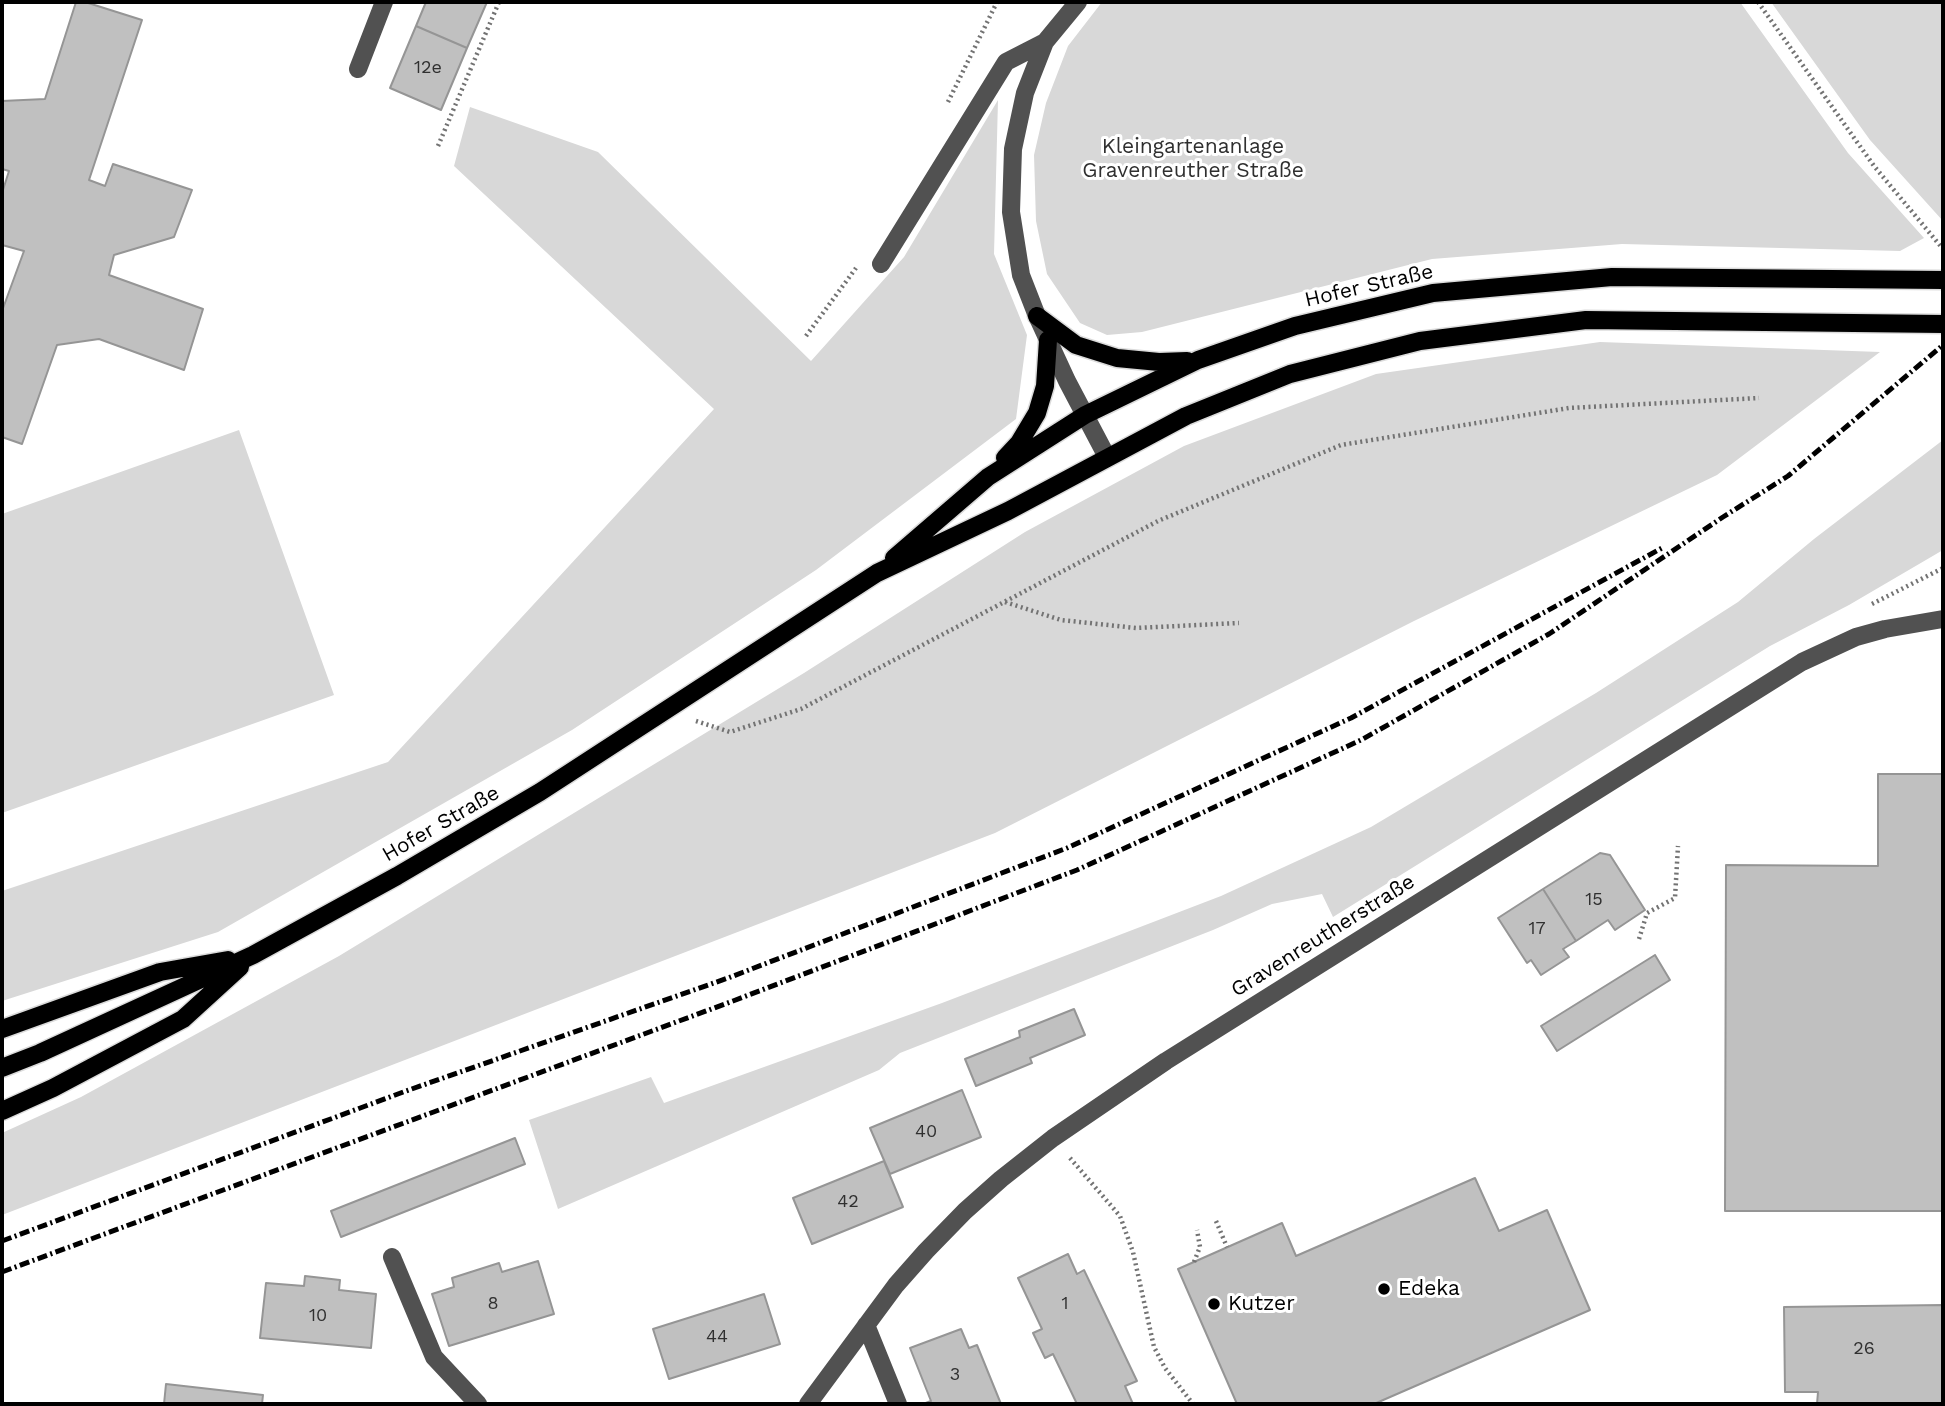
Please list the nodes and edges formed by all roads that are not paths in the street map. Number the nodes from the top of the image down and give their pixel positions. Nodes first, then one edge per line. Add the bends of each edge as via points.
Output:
1 (384, 2) edge
2 (1078, 2) edge
3 (1045, 42) junction
4 (358, 69) dead end
5 (881, 264) dead end
6 (1943, 280) edge
7 (1037, 316) junction
8 (1943, 324) edge
9 (1048, 340) junction
10 (1198, 360) junction
11 (1085, 415) junction
12 (1107, 457) junction
13 (988, 477) junction
14 (877, 573) junction
15 (1943, 619) edge
16 (253, 956) junction
17 (2, 1029) edge
18 (2, 1068) edge
19 (2, 1111) edge
20 (392, 1256) dead end
21 (866, 1325) junction
22 (478, 1404) edge
23 (808, 1404) edge
24 (898, 1404) edge

1 - 4 street
2 - 3 street
3 - 5 street via 1006,62
3 - 7 street via 1025,93 1013,149 1011,200 1021,275
6 - 10 main road, Hofer Straße via 1612,277 1433,293 1295,326
7 - 9 street
7 - 10 main road via 1076,345 1117,358
8 - 12 main road, Hofer Straße via 1586,320 1420,341 1290,374 1186,416
9 - 11 street
9 - 13 main road via 1045,386 1037,413 1019,443
10 - 11 main road, Hofer Straße
11 - 12 street
11 - 13 main road, Hofer Straße
12 - 14 main road, Hofer Straße
13 - 14 main road, Hofer Straße
14 - 16 main road, Hofer Straße via 540,792
15 - 21 street, Gravenreutherstraße via 1863,635 1802,662 1166,1061 1001,1179 896,1285
16 - 17 main road via 160,972
16 - 18 main road, Hofer Straße
16 - 19 main road via 183,1019
20 - 22 street via 433,1357
21 - 23 street, Gravenreutherstraße
21 - 24 street

